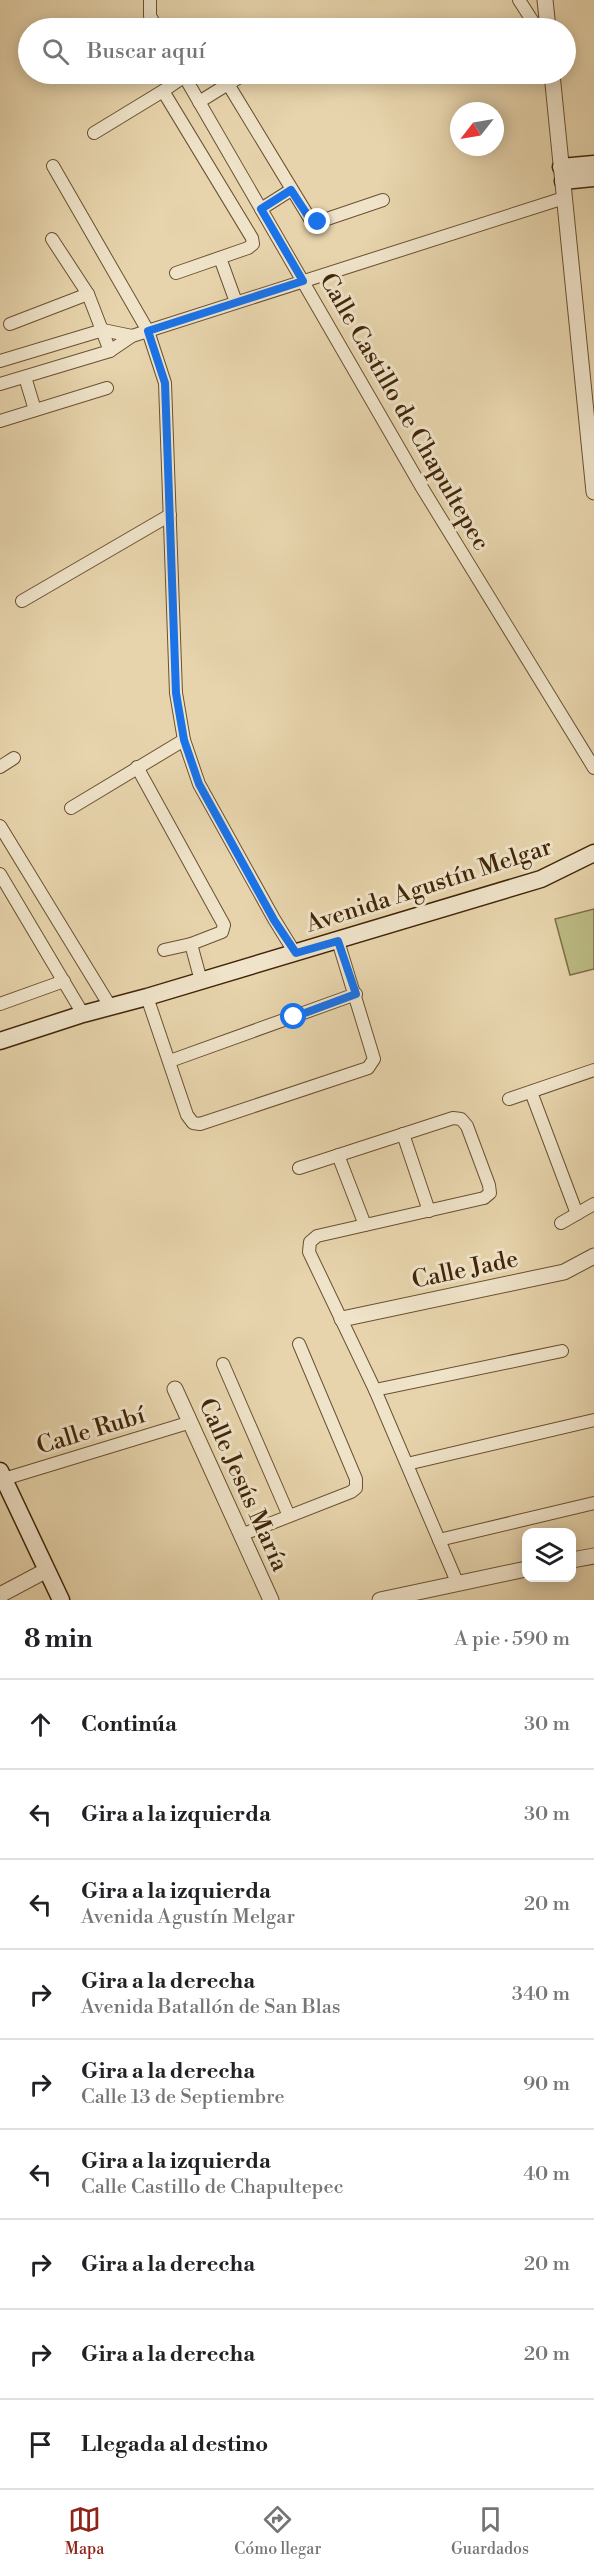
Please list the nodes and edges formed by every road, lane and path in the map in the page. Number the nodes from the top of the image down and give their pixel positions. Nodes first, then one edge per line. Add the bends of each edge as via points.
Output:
1 (150, 0) edge
2 (519, 0) edge
3 (545, 0) edge
4 (151, 18) edge
5 (531, 18) edge
6 (547, 18) edge
7 (172, 84) edge
8 (189, 84) edge
9 (228, 84) joint
10 (553, 84) edge
11 (163, 91) junction
12 (200, 102) junction
13 (94, 133) dead end
14 (594, 164) edge
15 (53, 166) dead end
16 (562, 174) junction
17 (594, 178) edge
18 (291, 190) junction
19 (564, 198) junction
20 (383, 200) dead end
21 (261, 209) junction
22 (52, 239) dead end
23 (220, 258) junction
24 (176, 273) dead end
25 (303, 281) junction
26 (88, 294) junction
27 (236, 302) junction
28 (10, 324) dead end
29 (103, 330) junction
30 (148, 331) junction
31 (132, 336) junction
32 (110, 351) junction
33 (0, 361) edge
34 (26, 377) junction
35 (0, 384) edge
36 (107, 388) dead end
37 (35, 410) junction
38 (0, 421) edge
39 (594, 492) edge
40 (170, 515) junction
41 (22, 602) dead end
42 (184, 740) junction
43 (14, 758) dead end
44 (0, 767) edge
45 (137, 767) junction
46 (594, 768) edge
47 (71, 808) dead end
48 (0, 826) edge
49 (594, 853) edge
50 (0, 874) edge
51 (338, 941) junction
52 (191, 944) junction
53 (164, 950) dead end
54 (296, 953) junction
55 (64, 981) junction
56 (201, 981) junction
57 (356, 994) junction
58 (147, 997) junction
59 (0, 1004) edge
60 (110, 1006) junction
61 (83, 1014) junction
62 (0, 1041) edge
63 (170, 1061) junction
64 (594, 1070) edge
65 (531, 1092) junction
66 (509, 1099) dead end
67 (402, 1134) junction
68 (338, 1155) junction
69 (299, 1168) dead end
70 (594, 1204) edge
71 (429, 1211) junction
72 (577, 1214) junction
73 (561, 1223) dead end
74 (365, 1225) junction
75 (594, 1256) edge
76 (342, 1319) junction
77 (299, 1344) dead end
78 (561, 1351) dead end
79 (223, 1364) dead end
80 (174, 1389) dead end
81 (375, 1390) junction
82 (594, 1420) edge
83 (191, 1422) junction
84 (407, 1464) junction
85 (2, 1475) edge
86 (594, 1503) edge
87 (289, 1516) junction
88 (241, 1535) junction
89 (439, 1540) junction
90 (594, 1556) edge
91 (576, 1559) edge
92 (47, 1570) junction
93 (522, 1570) edge
94 (457, 1582) junction
95 (0, 1595) edge
96 (61, 1600) edge
97 (271, 1600) edge
98 (380, 1600) edge

1 - 4 street
2 - 5 street
3 - 6 street
7 - 11 street
8 - 12 street, Calle Castillo de Chapultepec
9 - 12 street
9 - 18 street
10 - 16 street
11 - 13 street
11 - 23 street via 252,238 253,244 248,248
12 - 21 street, Calle Castillo de Chapultepec
14 - 16 main road
15 - 30 street
16 - 17 main road
16 - 19 street
18 - 20 street via 310,219 318,222
18 - 21 street
19 - 25 street
19 - 39 street
21 - 25 street, Calle Castillo de Chapultepec
22 - 26 street
23 - 24 street
23 - 27 street
25 - 27 street
25 - 46 street, Calle Castillo de Chapultepec via 421,486
26 - 28 street
26 - 29 street
27 - 30 street
29 - 31 street
29 - 32 street
29 - 33 street
30 - 31 street
30 - 40 street via 165,383
31 - 32 street
32 - 34 street
34 - 35 street
34 - 37 street
36 - 37 street
37 - 38 street
40 - 41 street
40 - 42 street via 176,693
42 - 45 street
42 - 54 street via 199,784
43 - 44 street
45 - 47 street
45 - 52 street via 224,926 217,936
48 - 60 street
49 - 51 main road, Avenida Agustín Melgar via 541,879
50 - 55 street
51 - 54 main road, Avenida Agustín Melgar
51 - 57 street
52 - 53 street
52 - 56 street
54 - 56 main road, Avenida Agustín Melgar
55 - 59 street
55 - 61 street
56 - 58 main road, Avenida Agustín Melgar
57 - 63 street
57 - 63 street via 374,1059 368,1068 200,1124 193,1123 187,1115
58 - 60 main road, Avenida Agustín Melgar
58 - 63 street
60 - 61 main road, Avenida Agustín Melgar
61 - 62 main road, Avenida Agustín Melgar
64 - 65 street
65 - 66 street
65 - 72 street
67 - 68 street
67 - 71 street
67 - 71 street via 461,1119 467,1125 489,1185 490,1193 484,1198
68 - 69 street
68 - 74 street
70 - 72 street
71 - 74 street
72 - 73 street
74 - 76 street via 317,1236 310,1242 309,1252
75 - 76 street, Calle Jade via 564,1272
76 - 81 street
77 - 87 street via 356,1479 356,1488
78 - 81 street
79 - 87 street
80 - 83 street, Calle Jesús María
81 - 84 street
82 - 84 street
83 - 85 street, Calle Rubí
83 - 88 street, Calle Jesús María
84 - 89 street
85 - 92 main road
86 - 89 street
87 - 88 street
88 - 97 street, Calle Jesús María
89 - 94 street
90 - 91 street
92 - 95 street
92 - 96 main road
93 - 94 street
94 - 98 street

